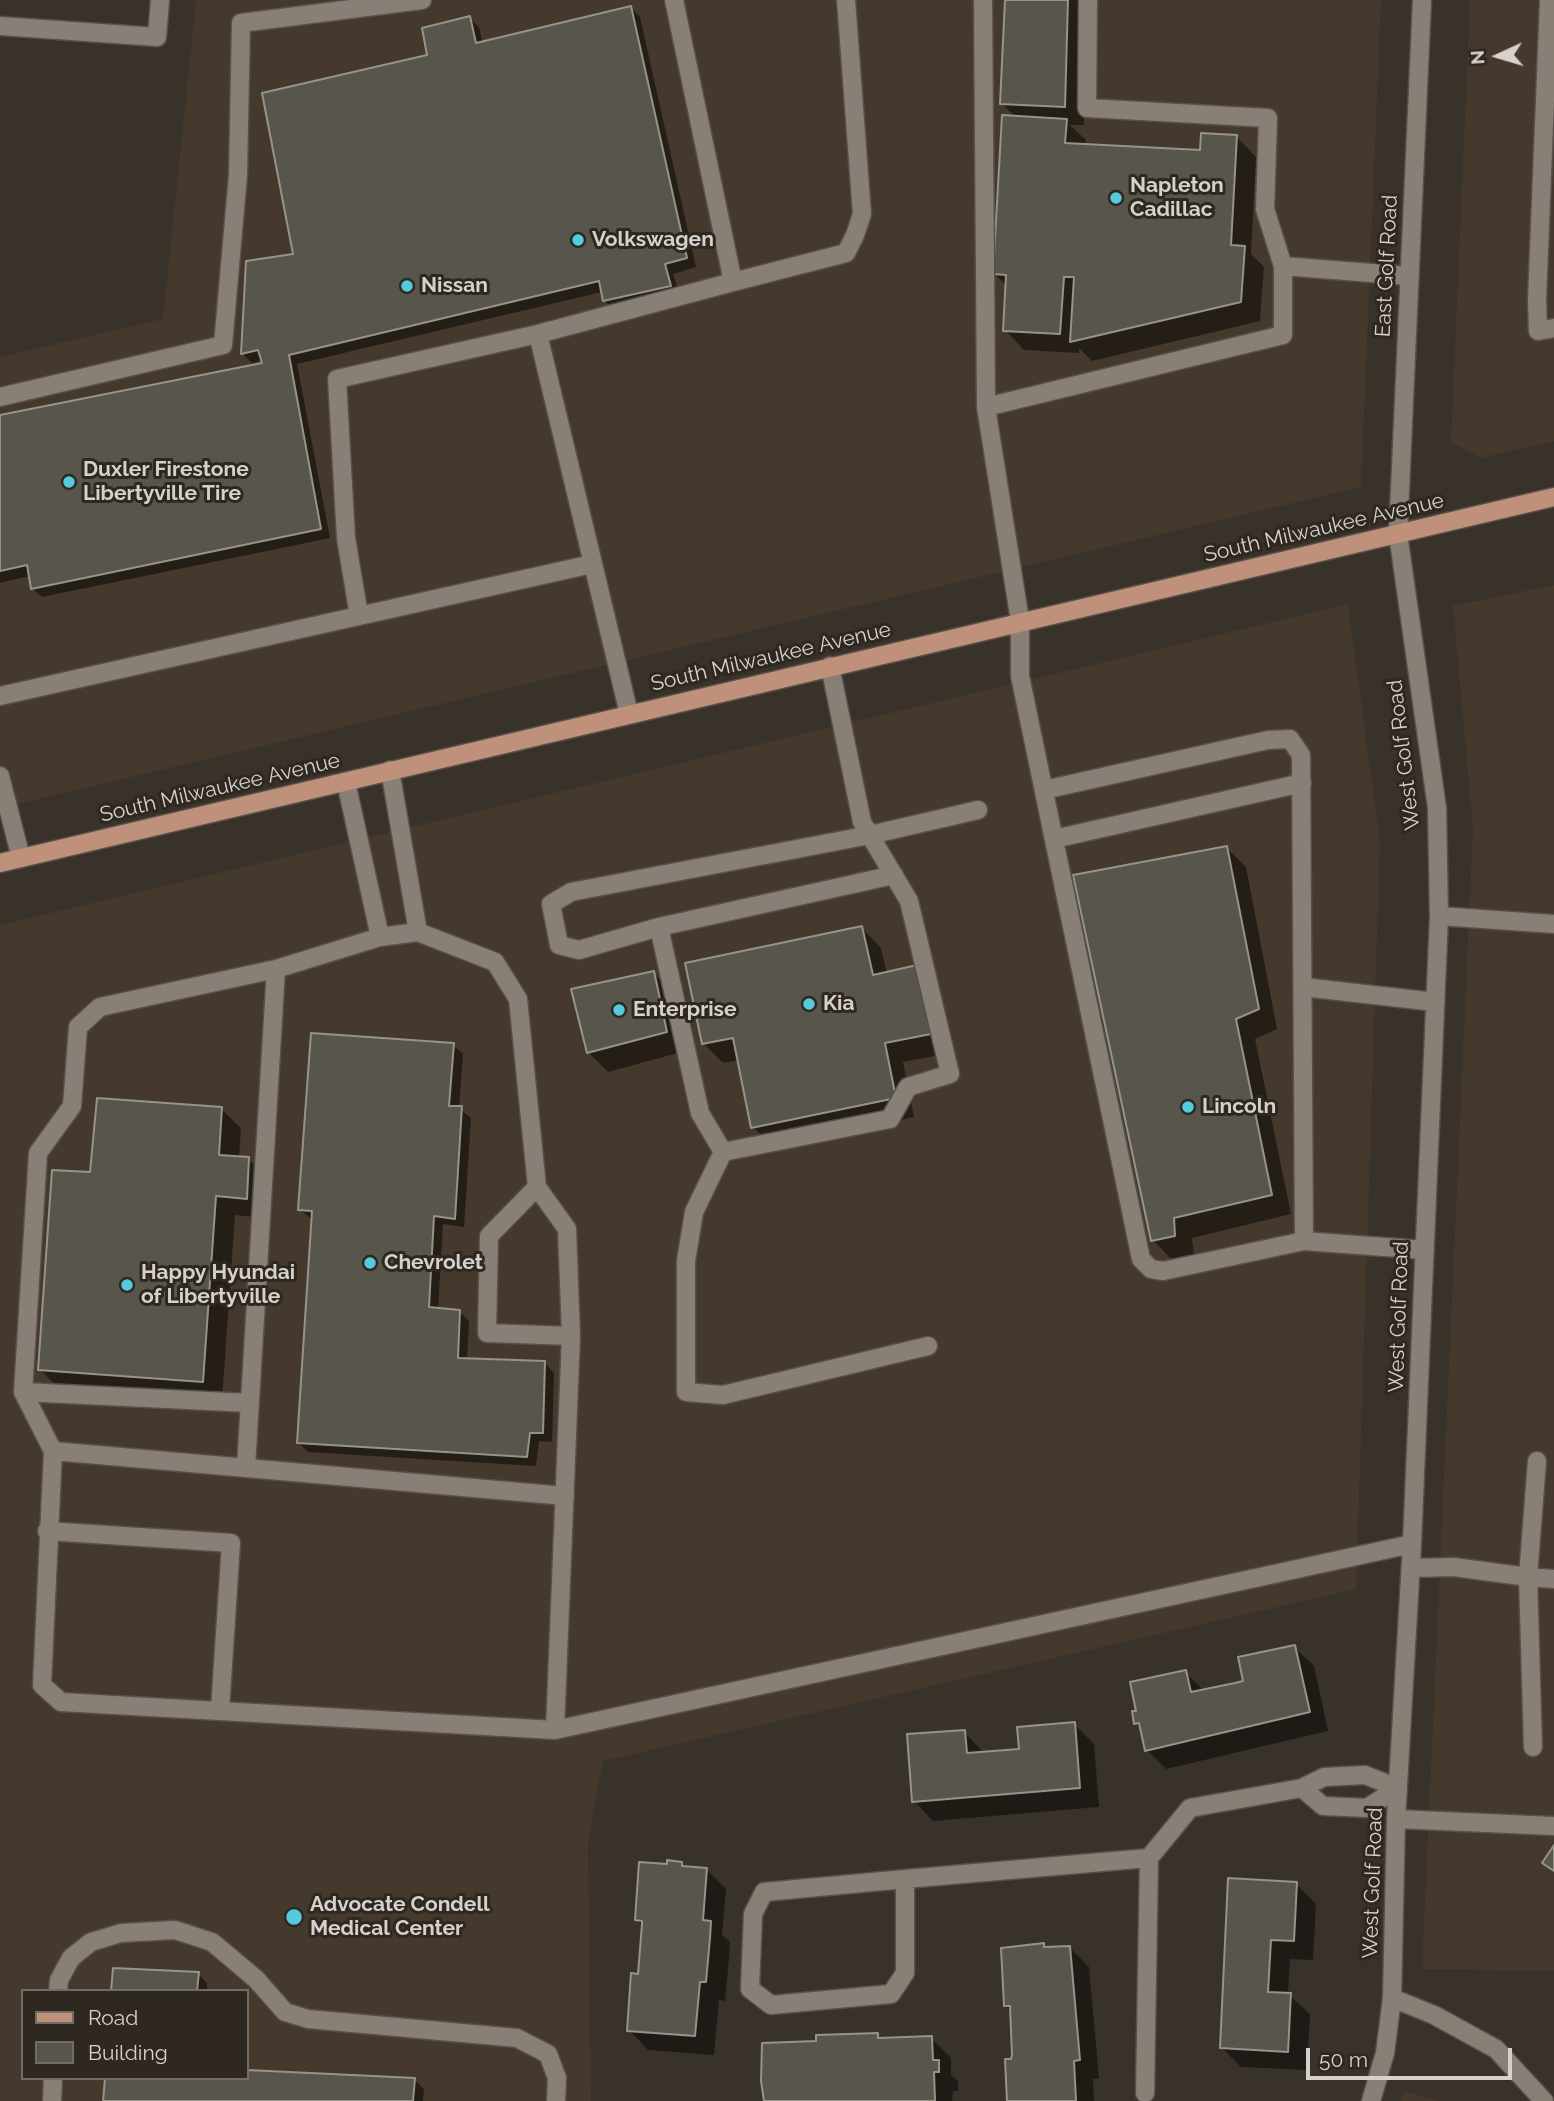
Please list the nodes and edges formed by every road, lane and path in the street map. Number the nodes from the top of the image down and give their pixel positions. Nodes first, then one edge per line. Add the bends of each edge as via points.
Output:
1 (160, 0) edge
2 (422, 0) edge
3 (674, 0) edge
4 (846, 0) edge
5 (983, 0) edge
6 (1088, 0) edge
7 (1422, 0) edge
8 (1549, 0) edge
9 (0, 26) edge
10 (1283, 266) junction
11 (1409, 276) junction
12 (733, 282) junction
13 (1554, 328) edge
14 (538, 334) junction
15 (0, 397) edge
16 (986, 407) junction
17 (1554, 497) edge
18 (1398, 534) junction
19 (592, 564) junction
20 (359, 616) junction
21 (1020, 621) junction
22 (830, 666) junction
23 (0, 696) edge
24 (629, 714) junction
25 (390, 770) junction
26 (0, 776) edge
27 (346, 782) junction
28 (1302, 783) junction
29 (1044, 790) junction
30 (978, 810) dead end
31 (870, 835) junction
32 (1054, 839) junction
33 (21, 858) junction
34 (0, 863) edge
35 (894, 875) junction
36 (1439, 916) junction
37 (1554, 924) edge
38 (659, 927) junction
39 (418, 932) junction
40 (380, 937) junction
41 (276, 969) junction
42 (1303, 987) junction
43 (1435, 1002) junction
44 (723, 1152) junction
45 (537, 1187) junction
46 (1304, 1241) junction
47 (1425, 1250) junction
48 (571, 1336) junction
49 (928, 1346) dead end
50 (23, 1392) junction
51 (249, 1403) junction
52 (53, 1451) junction
53 (1537, 1461) dead end
54 (246, 1467) junction
55 (565, 1496) junction
56 (47, 1531) junction
57 (1412, 1544) junction
58 (1411, 1568) junction
59 (1528, 1577) junction
60 (1554, 1579) edge
61 (220, 1710) junction
62 (555, 1730) junction
63 (1533, 1747) dead end
64 (1302, 1788) junction
65 (1398, 1788) junction
66 (1396, 1819) junction
67 (1554, 1826) edge
68 (1149, 1858) junction
69 (905, 1879) junction
70 (58, 1989) edge
71 (1392, 1998) junction
72 (52, 2080) edge
73 (1145, 2094) dead end
74 (51, 2101) edge
75 (556, 2101) edge
76 (1372, 2101) edge
77 (1544, 2101) edge

1 - 9 street via 157,37
2 - 15 street via 241,23 238,175 223,345
3 - 12 street
4 - 12 street via 862,214 855,235 846,253
5 - 16 street
6 - 10 street via 1087,108 1268,118 1265,209
7 - 11 street, East Golf Road
8 - 13 street via 1536,300 1538,331
10 - 11 street
10 - 16 street via 1283,335
11 - 18 street, East Golf Road
12 - 14 street
14 - 19 street
14 - 20 street via 337,379 345,538
16 - 21 street
17 - 18 main road, South Milwaukee Avenue
18 - 21 main road, South Milwaukee Avenue
18 - 36 street, West Golf Road via 1437,808
19 - 20 street
19 - 24 street
20 - 23 street
21 - 22 main road, South Milwaukee Avenue
21 - 29 street via 1020,676
22 - 24 main road, South Milwaukee Avenue
22 - 31 street via 862,822
24 - 25 main road, South Milwaukee Avenue
25 - 27 main road, South Milwaukee Avenue
25 - 39 street
26 - 33 street
27 - 33 main road, South Milwaukee Avenue
27 - 40 street
28 - 29 street via 1301,755 1290,739
28 - 32 street
28 - 42 street
29 - 32 street
30 - 31 street
31 - 35 street
31 - 38 street via 571,892 551,904 559,945 579,950
32 - 46 street via 1141,1258 1151,1269 1163,1271
33 - 34 main road, South Milwaukee Avenue
35 - 38 street
35 - 44 street via 909,901 950,1074 908,1087 890,1119
36 - 37 street
36 - 43 street, West Golf Road
38 - 44 street via 700,1113
39 - 40 street
39 - 45 street via 495,962 518,999
40 - 41 street
41 - 50 street via 100,1006 78,1027 72,1106 38,1153
41 - 51 street
42 - 43 street
42 - 46 street
43 - 47 street, West Golf Road
44 - 49 street via 694,1212 686,1261 686,1392 723,1395
45 - 48 street via 568,1229
45 - 48 street via 489,1236 486,1333
46 - 47 street
47 - 57 street, West Golf Road
48 - 55 street
50 - 51 street
50 - 52 street
51 - 54 street
52 - 54 street
52 - 56 street
53 - 59 street
54 - 55 street
55 - 62 street
56 - 61 street via 42,1685 61,1702
56 - 61 street via 231,1543
57 - 58 street, West Golf Road
57 - 62 street
58 - 59 street via 1454,1567
58 - 65 street, West Golf Road
59 - 60 street
59 - 63 street
61 - 62 street
64 - 65 street via 1324,1777 1365,1775
64 - 65 street via 1323,1806 1367,1808
64 - 68 street via 1189,1808
65 - 66 street, West Golf Road
66 - 67 street
66 - 71 street, West Golf Road
68 - 69 street
68 - 73 street
69 - 69 street via 764,1892 753,1914 750,1989 771,2005 891,1994 905,1973
70 - 75 street via 71,1958 91,1942 121,1933 174,1930 212,1942 256,1979 285,2012 308,2019 517,2038 548,2054 557,2078
71 - 76 street, West Golf Road via 1385,2053
71 - 77 street via 1496,2049
72 - 74 street

